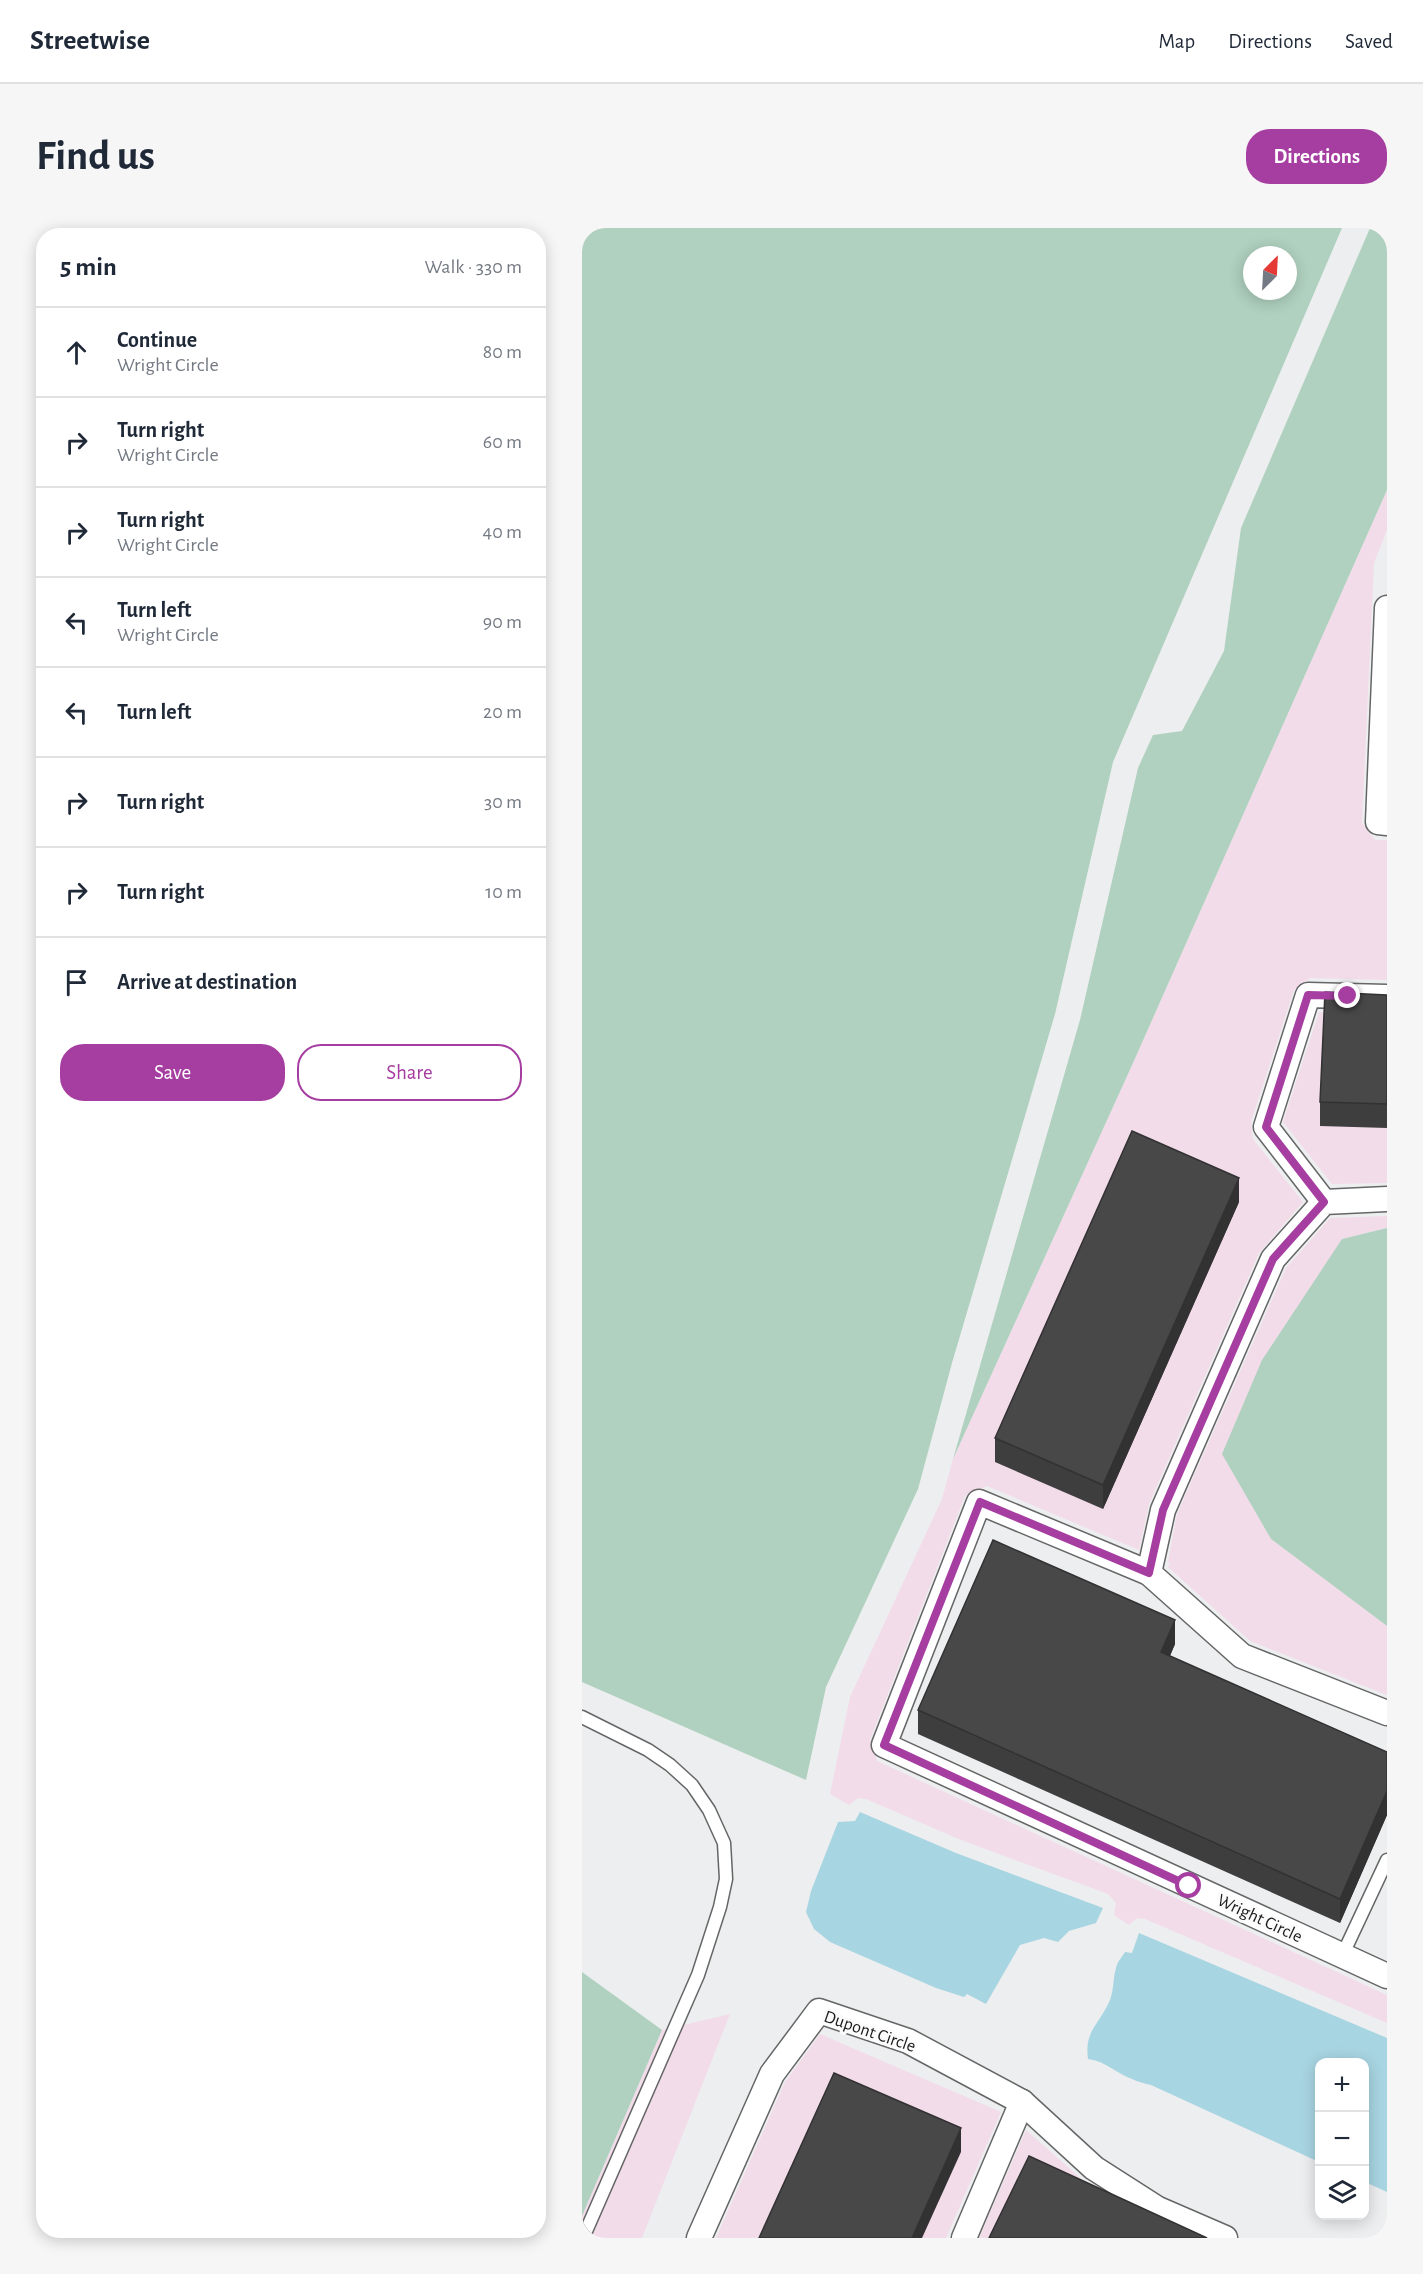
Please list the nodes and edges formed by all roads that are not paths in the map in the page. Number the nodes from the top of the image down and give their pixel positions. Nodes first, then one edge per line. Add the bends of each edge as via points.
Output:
1 (1387, 608) edge
2 (1387, 823) edge
3 (1387, 997) edge
4 (1387, 1199) edge
5 (1324, 1202) junction
6 (1149, 1573) junction
7 (1387, 1713) edge
8 (582, 1718) edge
9 (1387, 1860) edge
10 (1342, 1956) junction
11 (1387, 1976) edge
12 (1022, 2103) junction
13 (583, 2238) edge
14 (699, 2238) edge
15 (964, 2238) edge
16 (1225, 2238) edge

1 - 2 street via 1378,822
3 - 5 street via 1308,995 1266,1127
4 - 5 street
5 - 6 street via 1273,1259 1163,1510
6 - 7 street, Wright Circle via 1242,1656
6 - 10 street, Wright Circle via 980,1502 884,1745
8 - 13 lane via 648,1750 692,1785 724,1843 726,1879 698,1975
9 - 10 lane
10 - 11 street, Wright Circle
12 - 14 street, Dupont Circle via 908,2041 819,2010 772,2074
12 - 15 street
12 - 16 street, Dupont Circle via 1095,2168 1158,2209

